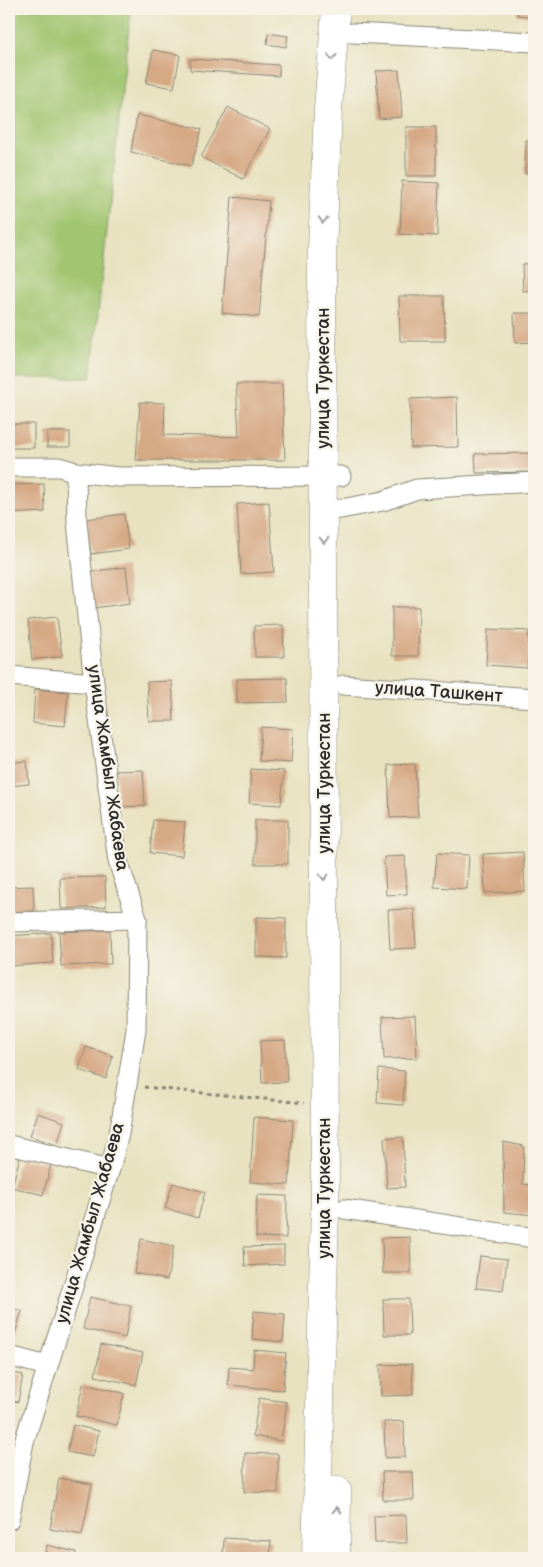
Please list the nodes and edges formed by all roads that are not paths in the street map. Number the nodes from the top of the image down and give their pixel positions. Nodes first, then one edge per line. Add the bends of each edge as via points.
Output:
1 (336, 9) edge
2 (353, 21) edge
3 (534, 42) edge
4 (9, 467) edge
5 (76, 472) junction
6 (332, 475) junction
7 (534, 482) edge
8 (332, 509) junction
9 (9, 676) edge
10 (94, 683) junction
11 (343, 685) junction
12 (534, 698) edge
13 (137, 919) junction
14 (9, 922) edge
15 (9, 1145) edge
16 (110, 1169) junction
17 (344, 1210) junction
18 (534, 1238) edge
19 (9, 1356) edge
20 (47, 1366) junction
21 (9, 1520) edge
22 (316, 1558) edge
23 (336, 1558) edge

1 -> 6 highway, улица Туркестан via 322,250
2 - 3 street
2 - 6 highway, улица Туркестан
4 - 5 street via 59,467
5 - 6 street via 118,477
5 - 10 street, улица Жамбыл Жабаева via 77,522
6 - 8 highway, улица Туркестан
7 - 8 street via 417,489 384,501
8 - 11 highway, улица Туркестан
8 -> 22 highway, улица Туркестан via 325,1229
9 - 10 street
10 - 13 street, улица Жамбыл Жабаева via 118,861
11 - 12 street, улица Ташкент
11 - 17 highway, улица Туркестан
13 - 14 street
13 - 16 street, улица Жамбыл Жабаева via 136,1030
15 - 16 street
16 - 20 street, улица Жамбыл Жабаева
17 - 18 street
23 -> 17 highway, улица Туркестан
19 - 20 street
20 - 21 street, улица Жамбыл Жабаева via 24,1442

